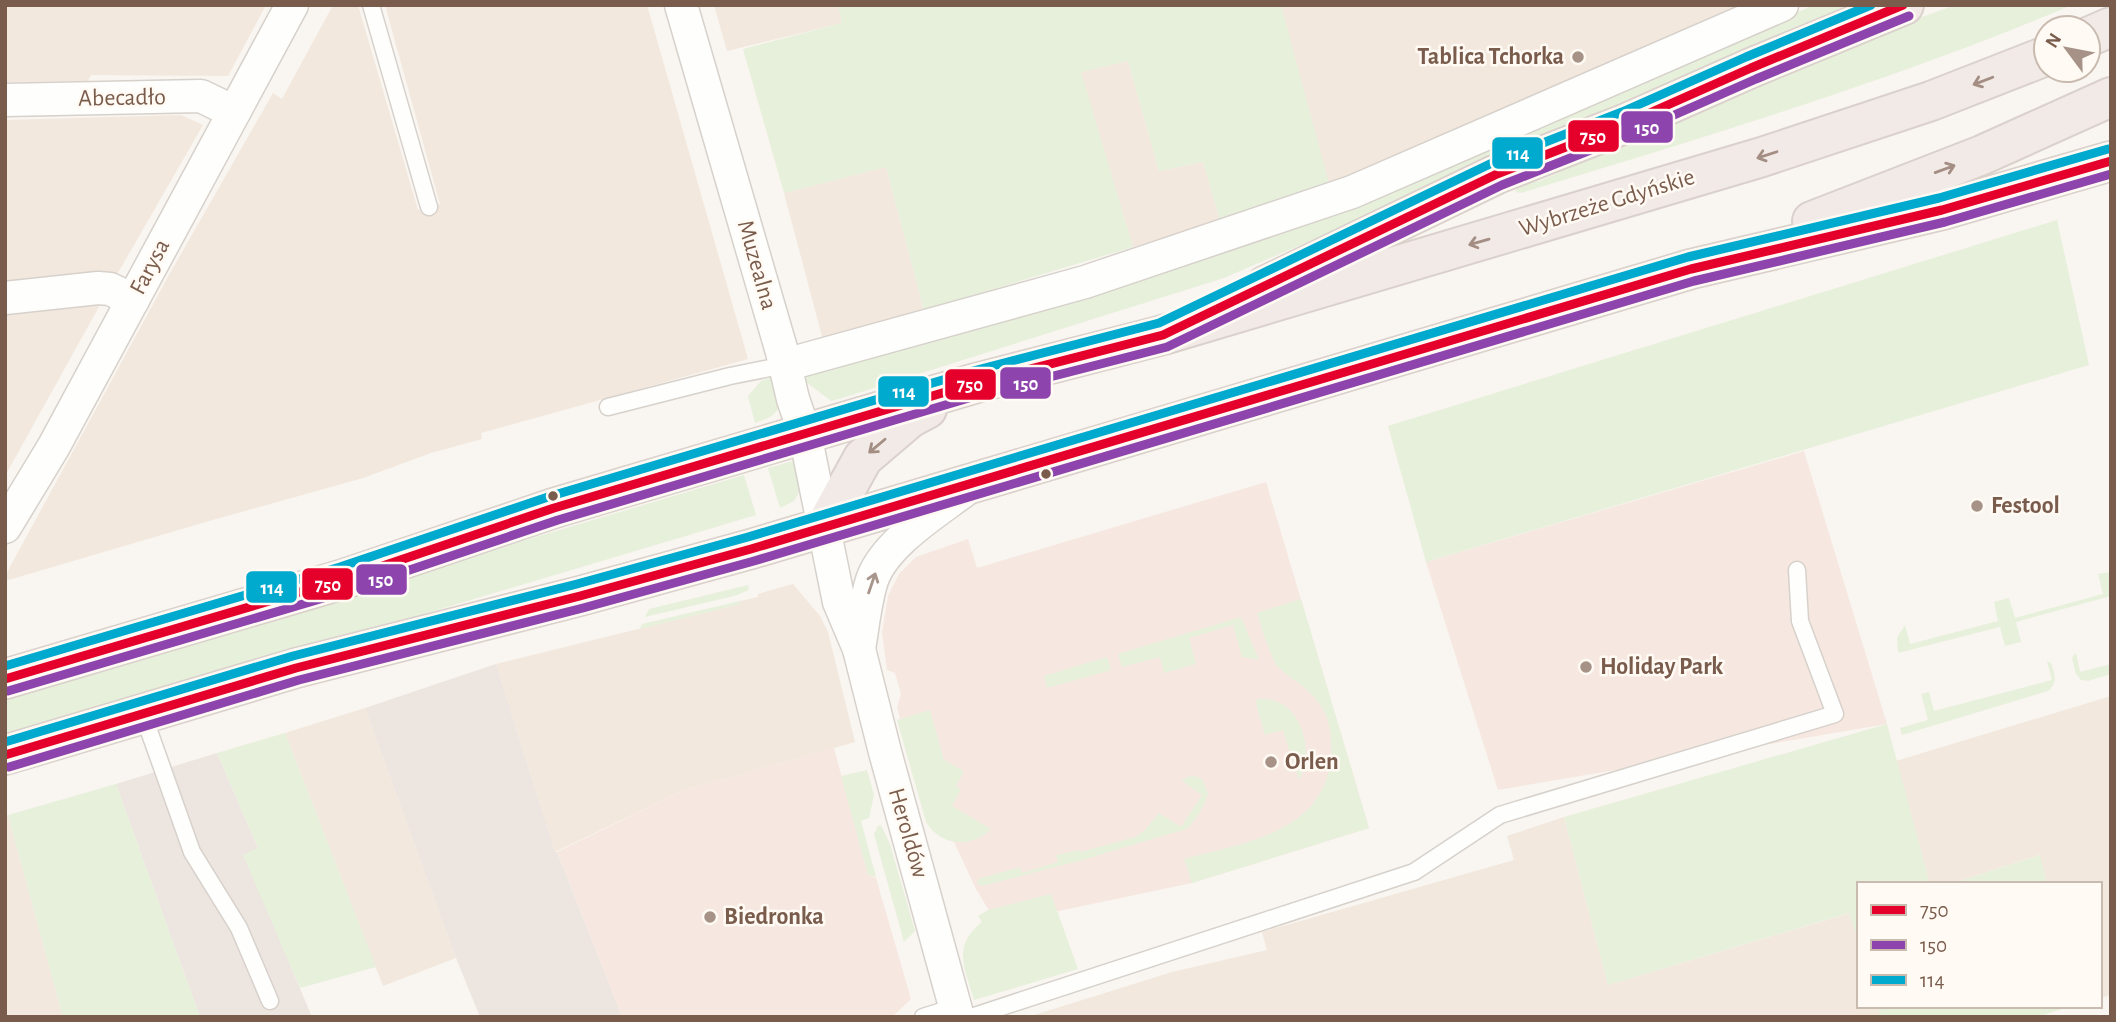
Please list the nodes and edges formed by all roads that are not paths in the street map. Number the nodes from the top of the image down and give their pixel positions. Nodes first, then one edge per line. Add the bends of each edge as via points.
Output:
1 (292, 5) edge
2 (371, 5) edge
3 (681, 5) edge
4 (1782, 5) edge
5 (1904, 5) edge
6 (2032, 61) edge
7 (2111, 97) edge
8 (5, 100) edge
9 (234, 112) junction
10 (2111, 161) edge
11 (429, 207) dead end
12 (1691, 269) junction
13 (5, 298) edge
14 (133, 300) junction
15 (1163, 335) junction
16 (785, 365) junction
17 (976, 383) junction
18 (608, 407) dead end
19 (805, 434) junction
20 (977, 481) junction
21 (5, 527) edge
22 (825, 527) junction
23 (1797, 570) dead end
24 (859, 649) junction
25 (5, 679) edge
26 (143, 713) junction
27 (5, 755) edge
28 (270, 1001) dead end
29 (962, 1014) edge
30 (923, 1017) edge

1 - 9 street, Farysa
2 - 11 lane
3 - 16 street, Muzealna
4 - 16 street via 1352,192 1085,282
5 - 15 highway via 1497,174
6 -> 15 highway, Wybrzeże Gdyńskie via 1931,101 1762,157
12 -> 7 highway via 1982,155
8 - 9 street, Abecadło via 201,96
9 - 14 street, Farysa
10 - 12 highway via 1942,210
12 - 20 highway
13 - 14 street via 98,288
14 - 21 street, Farysa
15 - 17 highway
16 - 18 lane
16 - 19 street, Muzealna
17 - 19 highway
17 -> 22 highway via 910,418 863,458
19 - 22 street, Muzealna
19 - 25 highway via 554,508 344,579
20 - 22 highway
24 -> 20 street, Heroldów via 868,596 881,563 910,532
22 - 24 street, Heroldów via 839,602
22 - 26 highway
23 - 29 lane via 1800,621 1835,714 1500,815 1414,872
24 - 29 street, Heroldów
26 - 27 highway
26 - 28 lane via 192,852 239,928
29 - 30 lane

